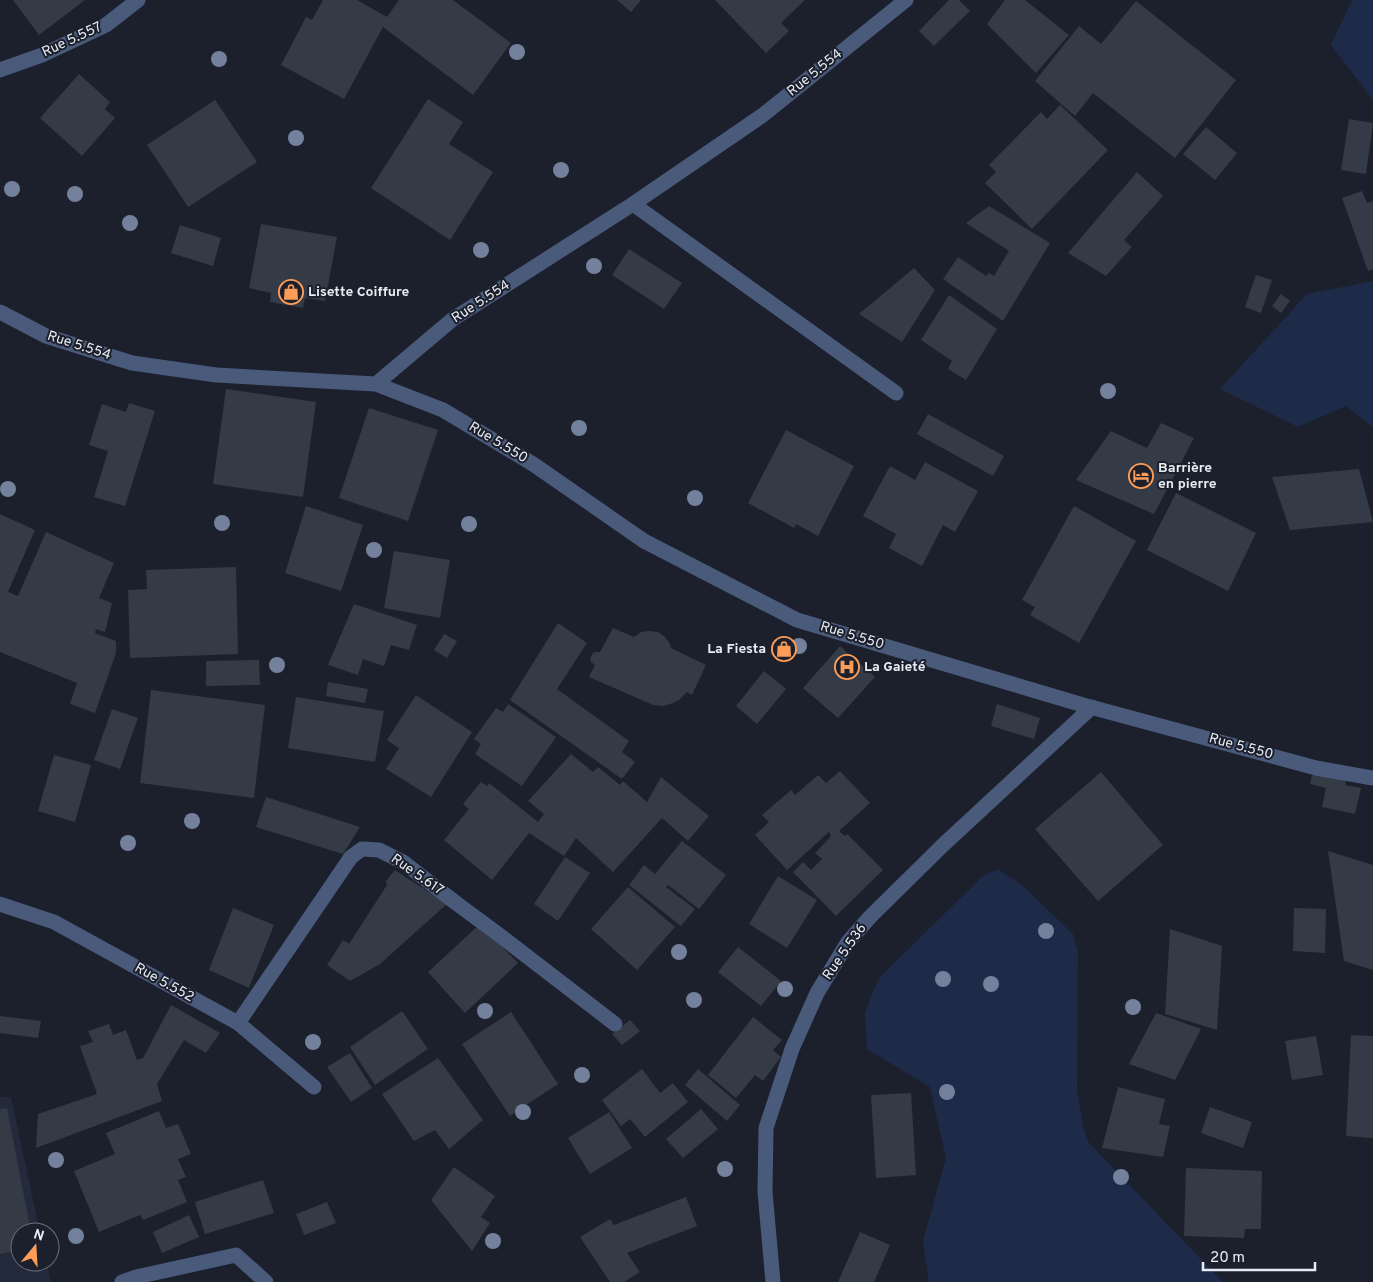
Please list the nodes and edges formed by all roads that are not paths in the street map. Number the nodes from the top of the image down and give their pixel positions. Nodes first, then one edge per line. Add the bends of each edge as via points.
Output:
1 (138, 0) edge
2 (906, 0) edge
3 (0, 70) edge
4 (633, 204) junction
5 (0, 312) edge
6 (376, 384) junction
7 (896, 393) dead end
8 (1092, 707) junction
9 (1373, 778) edge
10 (0, 904) edge
11 (238, 1024) junction
12 (615, 1024) dead end
13 (314, 1087) dead end
14 (122, 1282) edge
15 (266, 1282) edge
16 (773, 1282) edge

1 - 3 street, Rue 5.557 via 106,25 42,55
2 - 4 street, Rue 5.554 via 763,116
4 - 6 street, Rue 5.554 via 453,319
4 - 7 street
5 - 6 street, Rue 5.554 via 46,336 132,363 216,374
6 - 8 street, Rue 5.550 via 443,410 533,464 644,541 798,620
8 - 9 street, Rue 5.550 via 1316,768
8 - 16 street, Rue 5.536 via 870,917 848,942 817,993 792,1049 766,1128 765,1192
10 - 11 street, Rue 5.552 via 54,922
11 - 12 street, Rue 5.617 via 351,857 362,849 379,850 403,862
11 - 13 street, Rue 5.552
14 - 15 street via 236,1255

